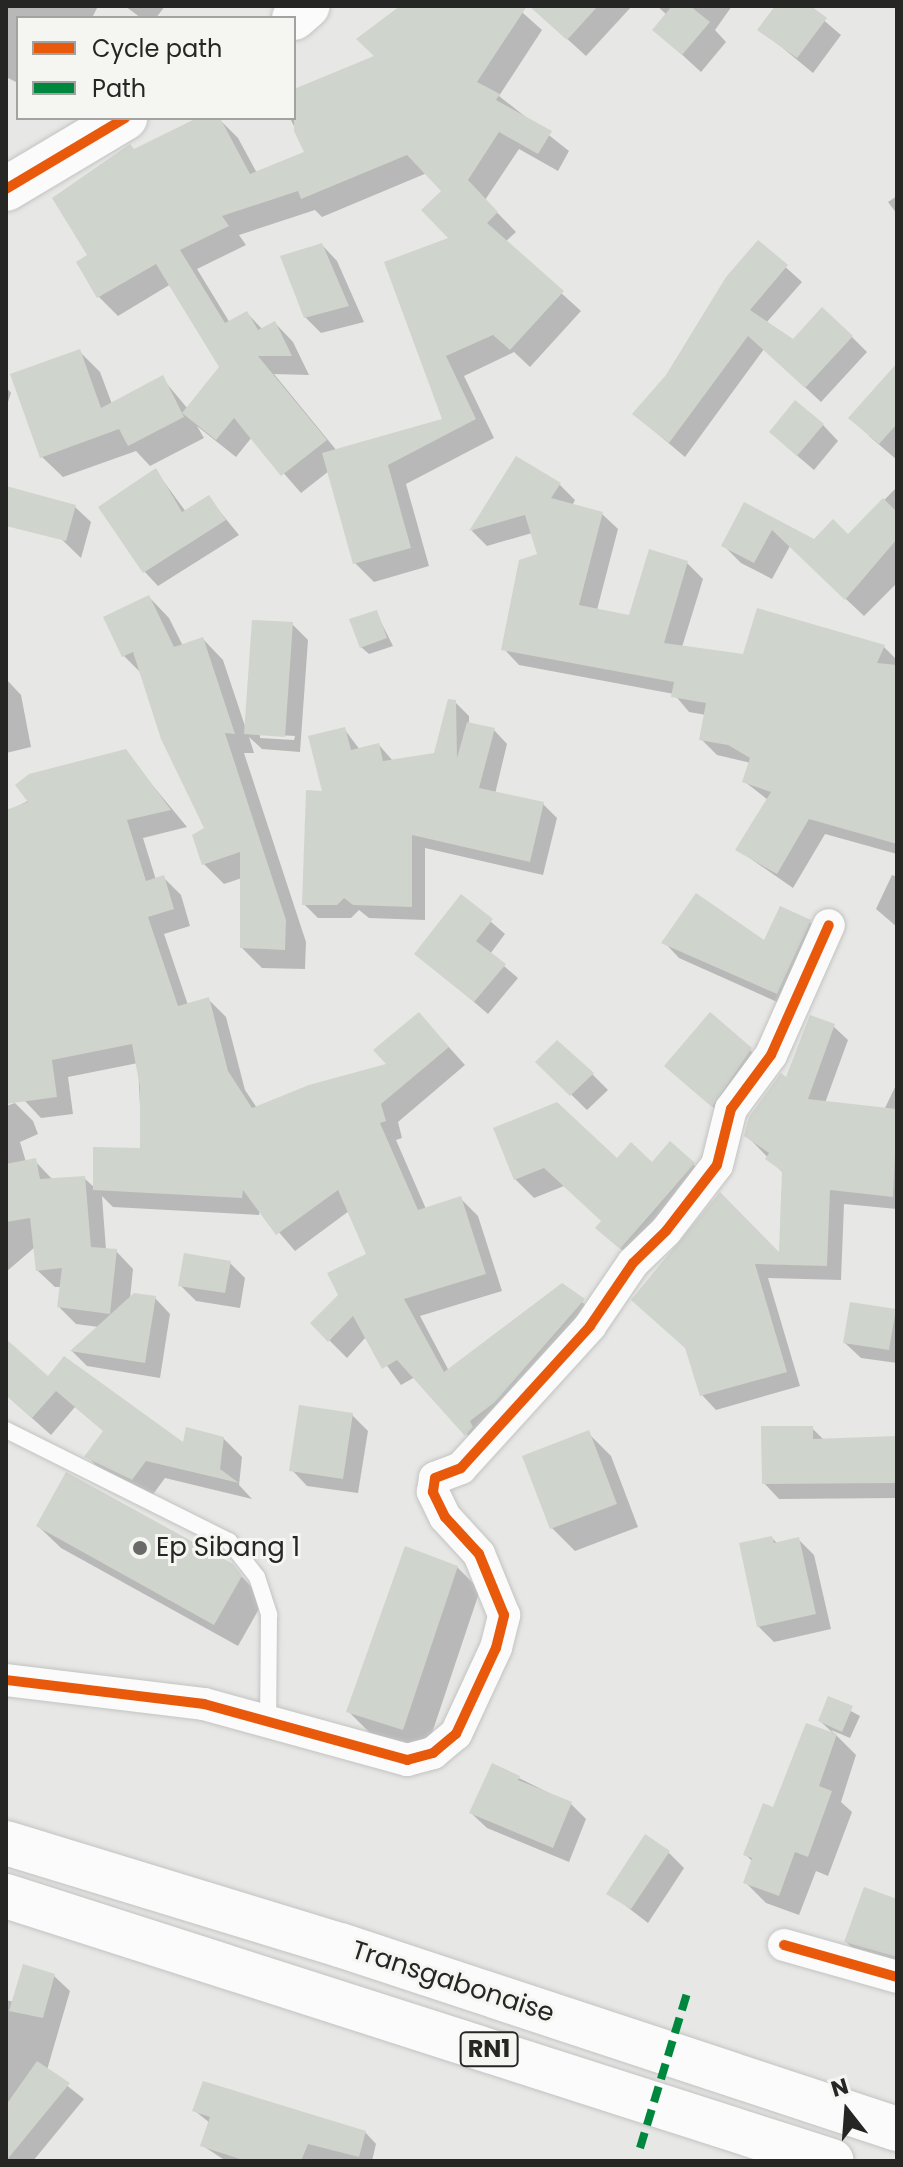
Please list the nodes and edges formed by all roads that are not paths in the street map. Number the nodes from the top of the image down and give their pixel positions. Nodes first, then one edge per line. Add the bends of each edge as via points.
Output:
1 (122, 120) edge
2 (6, 189) edge
3 (829, 925) dead end
4 (6, 1430) edge
5 (6, 1680) edge
6 (268, 1720) junction
7 (6, 1843) edge
8 (6, 1896) edge
9 (86, 1920) junction
10 (6, 1921) edge
11 (784, 1945) dead end
12 (897, 1977) edge
13 (897, 2129) edge
14 (832, 2161) edge

1 - 2 main road
3 - 6 street via 771,1055 731,1109 717,1165 666,1231 633,1263 590,1326 461,1468 435,1478 433,1492 445,1517 479,1554 504,1615 496,1648 456,1734 433,1753 407,1760
4 - 6 lane via 229,1541 257,1577 269,1615
5 - 6 street via 204,1704
7 - 13 main road, Transgabonaise / RN1 via 340,1945
8 - 9 main road, Transgabonaise / RN1
9 - 10 main road
9 - 14 main road, Transgabonaise / RN1
11 - 12 street

